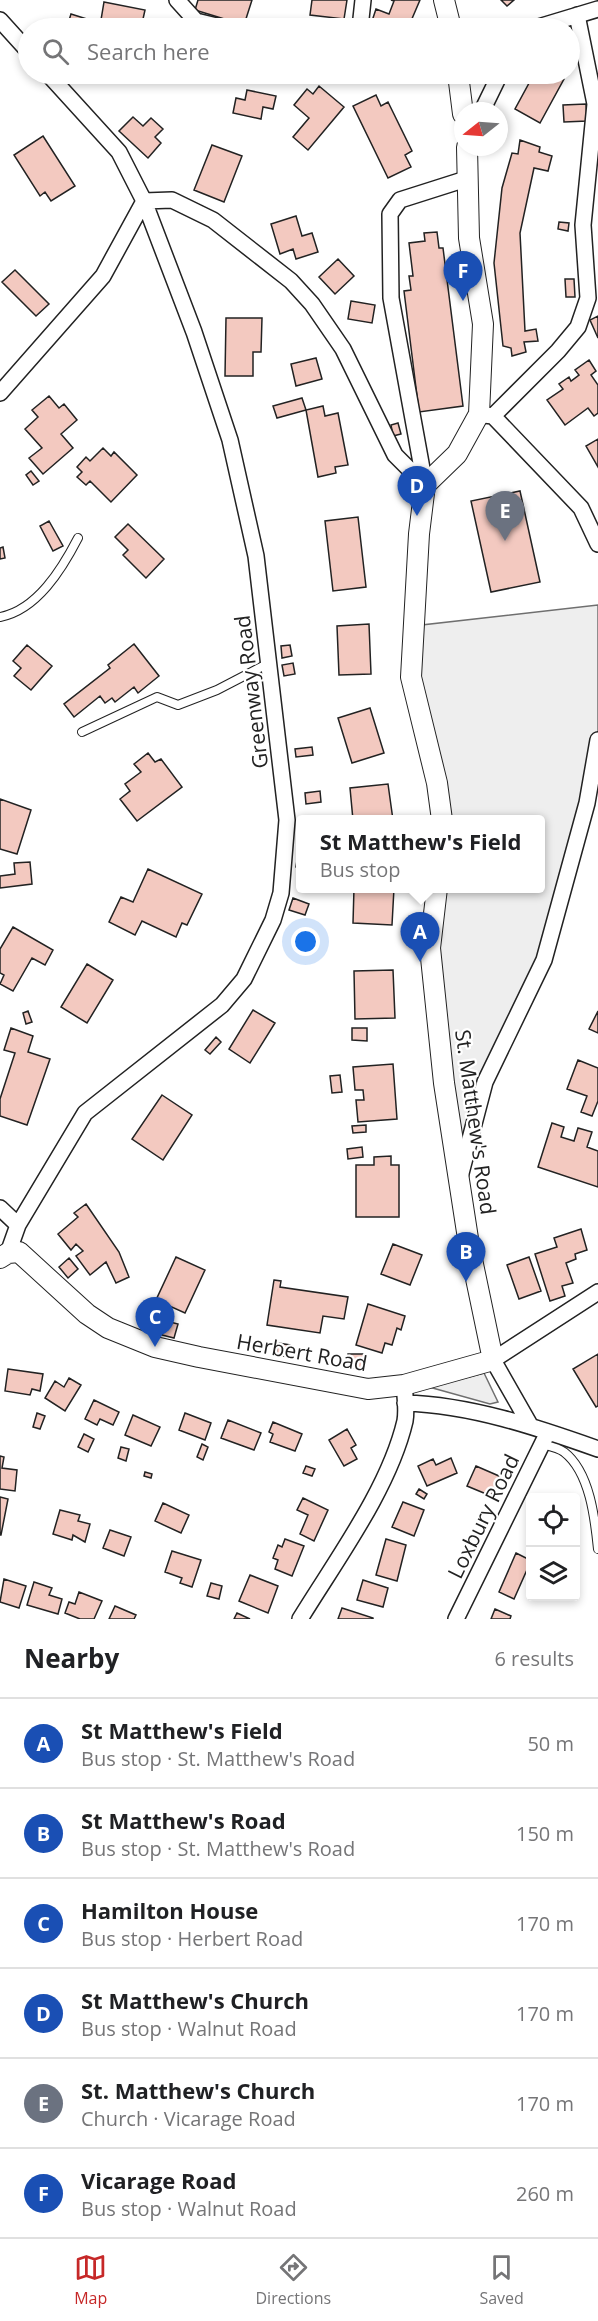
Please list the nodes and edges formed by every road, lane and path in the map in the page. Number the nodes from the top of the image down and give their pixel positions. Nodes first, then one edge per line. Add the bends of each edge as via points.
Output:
1 (177, 0) edge
2 (363, 0) edge
3 (444, 0) edge
4 (598, 9) edge
5 (577, 15) junction
6 (193, 18) edge
7 (361, 18) edge
8 (448, 18) edge
9 (567, 18) edge
10 (578, 18) edge
11 (0, 20) edge
12 (580, 30) edge
13 (18, 40) edge
14 (57, 84) edge
15 (459, 84) edge
16 (495, 84) edge
17 (462, 102) edge
18 (486, 102) edge
19 (467, 156) edge
20 (466, 179) junction
21 (144, 201) junction
22 (0, 393) edge
23 (486, 415) junction
24 (424, 485) junction
25 (78, 538) dead end
26 (598, 544) edge
27 (0, 617) edge
28 (268, 663) junction
29 (82, 732) dead end
30 (598, 740) edge
31 (441, 815) edge
32 (436, 893) edge
33 (460, 1177) junction
34 (0, 1208) edge
35 (18, 1225) junction
36 (3, 1255) edge
37 (598, 1292) edge
38 (493, 1360) junction
39 (404, 1394) junction
40 (530, 1425) junction
41 (545, 1438) junction
42 (598, 1449) edge
43 (598, 1549) edge
44 (300, 1619) edge
45 (456, 1619) edge

1 - 6 street
2 - 7 street
3 - 8 street
4 - 5 street
5 - 9 street
5 - 10 street
11 - 13 street
12 - 23 street via 595,104 583,225 588,298 578,327 558,351
14 - 21 street, Greenway Road via 119,152
15 - 17 street
16 - 18 street
19 - 20 street
20 - 23 street via 469,238 483,324
20 - 24 street via 400,200 390,214 391,298
21 - 22 street via 103,276
21 - 24 street via 172,200 213,220 291,281 342,349 396,455
21 - 28 street, Greenway Road via 230,440 256,556
23 - 24 street via 457,454
23 - 26 street via 581,508
24 - 31 street via 411,677
25 - 27 lane via 68,558 27,605
28 - 29 lane via 178,705 157,697
28 - 35 street, Greenway Road via 287,820 281,893 273,920 244,979 222,1005 85,1113
30 - 33 street via 587,803 544,960 485,1082
32 - 33 street, St. Matthew's Road via 430,948 444,1083
33 - 38 street, St. Matthew's Road via 469,1245
34 - 35 street
35 - 36 street, Greenway Road
36 - 39 street, Herbert Road via 19,1252 87,1314 108,1328 155,1347
37 - 38 street, Herbert Road
38 - 39 street, Herbert Road
38 - 40 street
39 - 40 street via 427,1404
39 - 44 street via 405,1419 390,1466 342,1554
40 - 41 street
41 - 42 street
41 - 43 lane via 576,1466 589,1500
41 - 45 street, Loxbury Road

